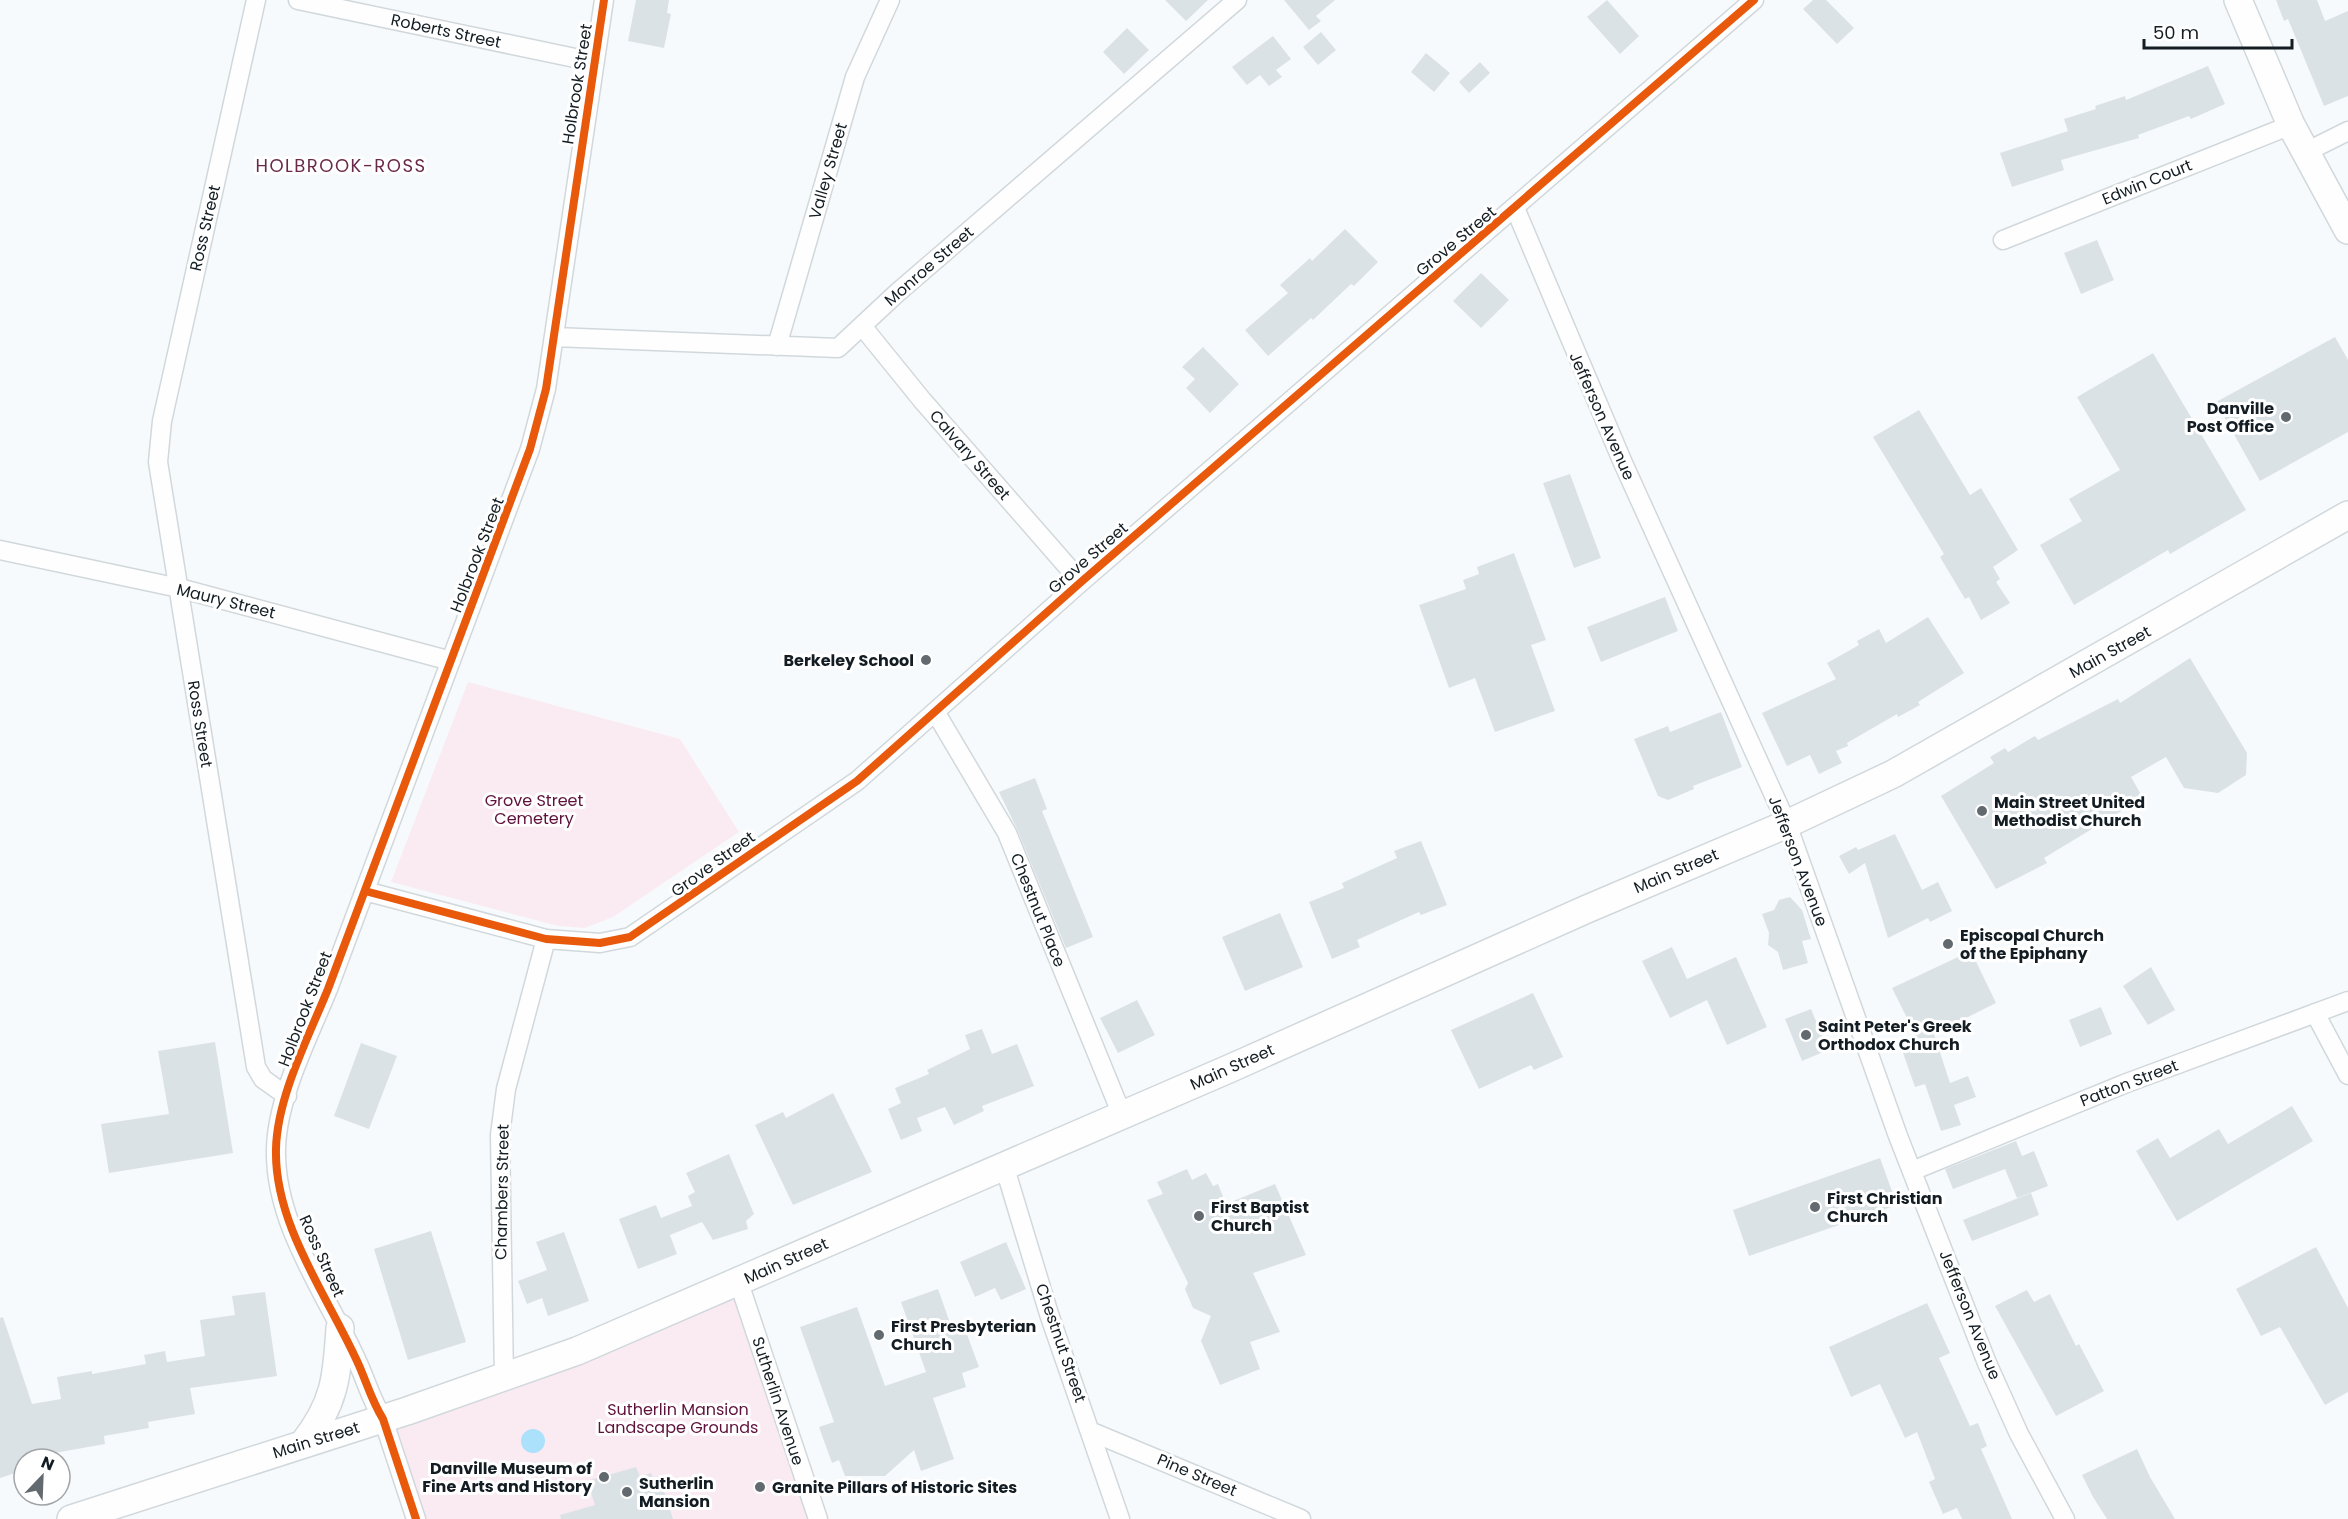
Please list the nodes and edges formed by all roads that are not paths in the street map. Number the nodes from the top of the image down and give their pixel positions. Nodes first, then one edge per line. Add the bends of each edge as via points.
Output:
1 (256, 0) edge
2 (298, 0) edge
3 (604, 0) edge
4 (890, 0) edge
5 (1237, 0) edge
6 (1754, 0) edge
7 (2238, 0) edge
8 (594, 62) junction
9 (2291, 124) junction
10 (2348, 130) edge
11 (2307, 152) junction
12 (1515, 208) junction
13 (2348, 230) edge
14 (2003, 240) dead end
15 (862, 327) junction
16 (554, 337) junction
17 (777, 346) junction
18 (2348, 515) edge
19 (0, 550) edge
20 (1081, 582) junction
21 (179, 588) junction
22 (451, 661) junction
23 (936, 713) junction
24 (1787, 824) junction
25 (365, 891) junction
26 (546, 939) junction
27 (2348, 1001) edge
28 (2315, 1013) junction
29 (2348, 1075) edge
30 (287, 1096) junction
31 (1122, 1115) junction
32 (1004, 1165) junction
33 (1912, 1171) junction
34 (739, 1282) junction
35 (340, 1328) junction
36 (504, 1378) junction
37 (383, 1419) junction
38 (1092, 1432) junction
39 (303, 1444) junction
40 (71, 1519) edge
41 (416, 1519) edge
42 (818, 1519) edge
43 (1120, 1519) edge
44 (1301, 1519) edge
45 (2065, 1519) edge

1 - 21 street, Ross Street via 162,421 159,462
2 - 8 street, Roberts Street
3 - 8 street, Holbrook Street
4 - 17 street, Valley Street via 855,77
5 - 15 street, Monroe Street
6 - 12 street, Grove Street
7 - 9 main road
8 - 16 street, Holbrook Street
9 - 11 main road
9 - 14 street, Edwin Court
10 - 11 street
11 - 13 main road
12 - 20 street, Grove Street
12 - 24 street, Jefferson Avenue via 1614,443
15 - 17 street, Monroe Street via 838,348
15 - 20 street, Calvary Street
16 - 17 street, Monroe Street
16 - 22 street, Holbrook Street via 546,389 530,449
18 - 24 main road, Main Street via 1893,774
19 - 21 street, Maury Street
20 - 23 street, Grove Street
21 - 22 street, Maury Street
21 - 30 street, Ross Street via 256,1066 263,1079
22 - 25 street, Holbrook Street
23 - 26 street, Grove Street via 857,781 630,938 600,943
23 - 31 street, Chestnut Place via 1007,833
24 - 31 main road, Main Street
24 - 33 street, Jefferson Avenue
25 - 26 street, Grove Street
25 - 30 street, Holbrook Street
26 - 36 street, Chambers Street via 506,1089 500,1135
27 - 28 street, Patton Street
28 - 29 street
28 - 33 street, Patton Street via 2124,1084
30 - 35 street, Ross Street via 276,1148 283,1200 308,1267
31 - 32 main road, Main Street
32 - 34 main road, Main Street
32 - 38 street, Chestnut Street via 1049,1314
33 - 45 street, Jefferson Avenue via 1987,1363 2019,1434
34 - 36 main road, Main Street
34 - 42 street, Sutherlin Avenue
35 - 37 street, Ross Street
35 - 39 main road via 337,1374 330,1402
36 - 37 main road, Main Street
37 - 39 main road, Main Street
37 - 41 street, Ross Street
38 - 43 street, Chestnut Street
38 - 44 street, Pine Street
39 - 40 main road, Main Street

